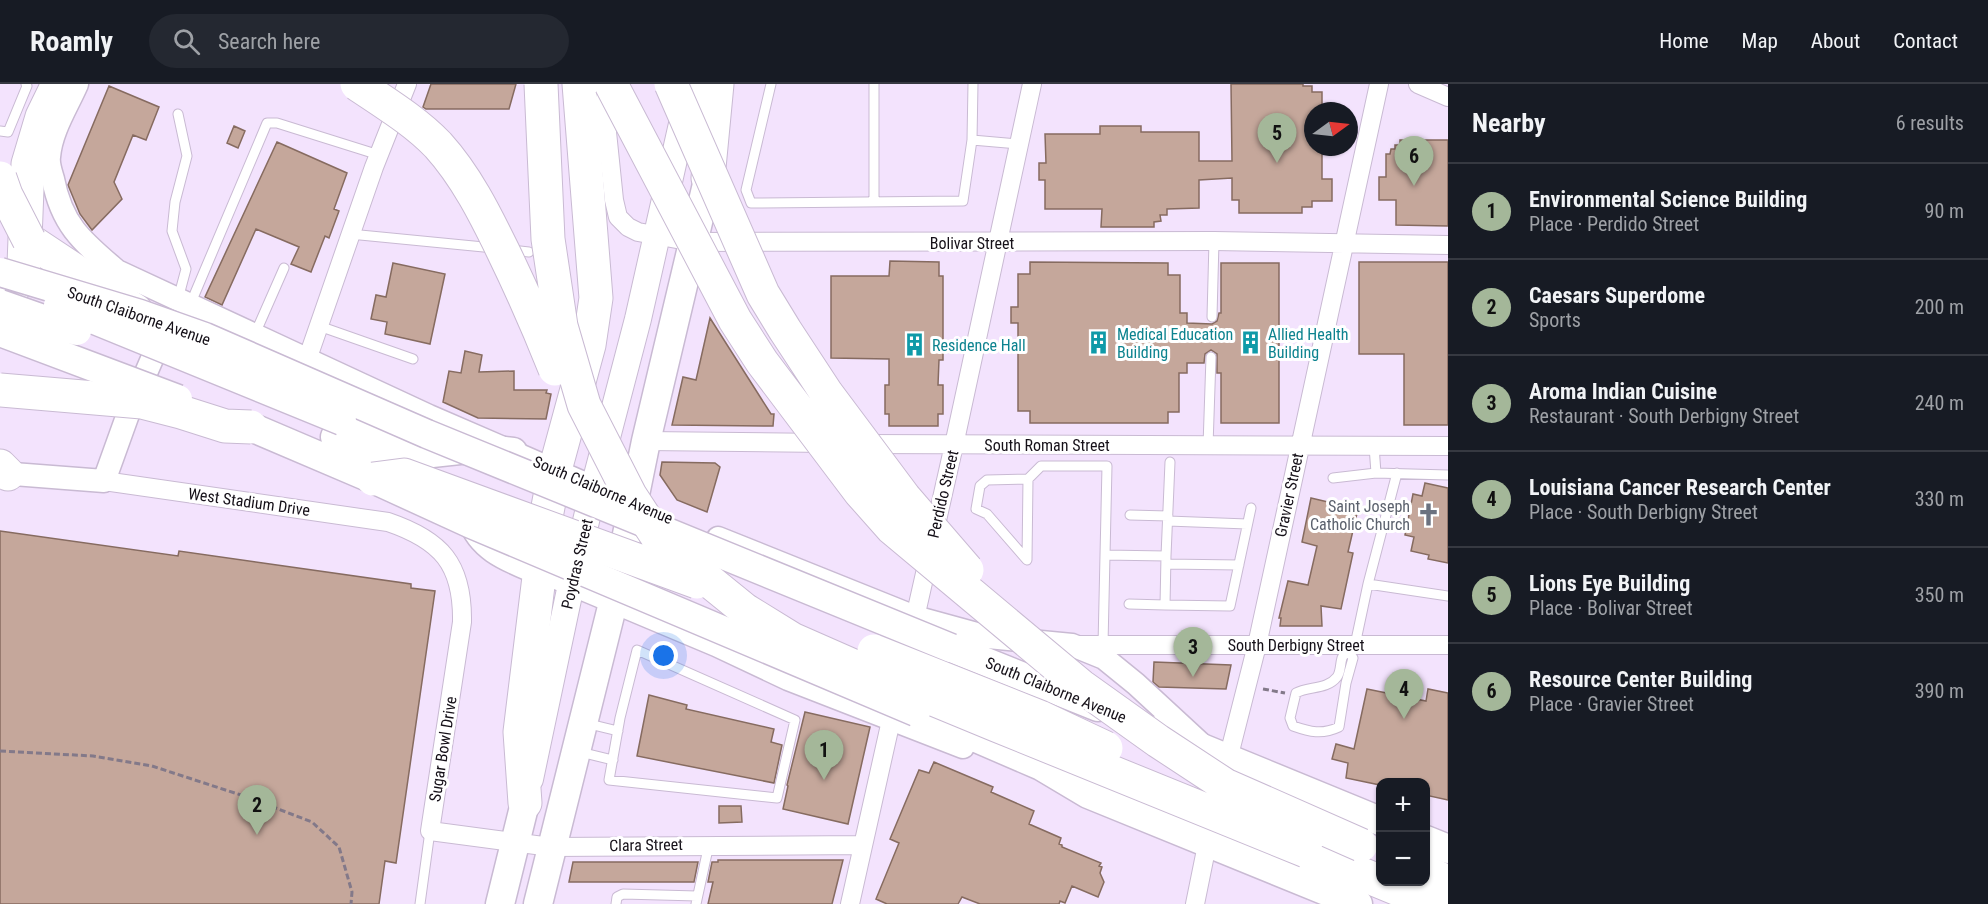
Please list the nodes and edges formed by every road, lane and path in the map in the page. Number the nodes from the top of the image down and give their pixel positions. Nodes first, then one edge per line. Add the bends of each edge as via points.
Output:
1 (26, 84) edge
2 (46, 84) edge
3 (58, 84) edge
4 (77, 84) edge
5 (357, 84) edge
6 (407, 84) edge
7 (541, 84) edge
8 (671, 84) edge
9 (691, 84) edge
10 (717, 84) edge
11 (730, 84) edge
12 (771, 84) edge
13 (874, 84) edge
14 (973, 84) edge
15 (1032, 84) edge
16 (1379, 84) edge
17 (1418, 84) edge
18 (601, 89) edge
19 (1448, 97) edge
20 (178, 114) dead end
21 (0, 131) edge
22 (972, 140) junction
23 (1019, 144) junction
24 (379, 155) junction
25 (0, 178) edge
26 (708, 180) junction
27 (0, 188) edge
28 (874, 202) junction
29 (0, 212) edge
30 (350, 234) junction
31 (657, 237) junction
32 (29, 240) junction
33 (693, 242) junction
34 (1214, 242) junction
35 (997, 243) junction
36 (1345, 243) junction
37 (1448, 245) edge
38 (529, 252) dead end
39 (284, 268) dead end
40 (0, 273) edge
41 (184, 302) junction
42 (0, 304) edge
43 (140, 314) junction
44 (0, 317) edge
45 (1212, 317) dead end
46 (319, 326) junction
47 (0, 332) edge
48 (254, 335) junction
49 (1210, 357) dead end
50 (413, 359) dead end
51 (307, 360) junction
52 (0, 390) edge
53 (48, 393) junction
54 (0, 399) edge
55 (250, 427) junction
56 (339, 429) junction
57 (646, 441) junction
58 (954, 445) junction
59 (1208, 446) junction
60 (1299, 446) junction
61 (1374, 446) junction
62 (1448, 446) edge
63 (513, 452) junction
64 (1170, 462) dead end
65 (555, 470) junction
66 (3, 471) edge
67 (1376, 472) junction
68 (1397, 473) junction
69 (1448, 476) edge
70 (1333, 478) dead end
71 (373, 479) junction
72 (1028, 479) junction
73 (104, 481) junction
74 (594, 487) junction
75 (632, 500) junction
76 (1251, 508) dead end
77 (1130, 515) dead end
78 (1168, 519) junction
79 (1247, 524) junction
80 (1105, 555) junction
81 (1166, 560) junction
82 (1239, 565) junction
83 (540, 571) junction
84 (1368, 584) junction
85 (571, 585) junction
86 (461, 594) joint
87 (1448, 596) edge
88 (613, 603) junction
89 (1129, 604) dead end
90 (1165, 605) junction
91 (915, 617) junction
92 (1029, 642) junction
93 (1072, 645) junction
94 (1102, 645) junction
95 (1257, 645) junction
96 (1448, 645) edge
97 (1351, 647) junction
98 (1263, 689) dead end
99 (1277, 692) dead end
100 (904, 716) junction
101 (583, 723) junction
102 (618, 732) junction
103 (0, 751) edge
104 (576, 751) junction
105 (1218, 754) junction
106 (613, 760) junction
107 (525, 803) junction
108 (1376, 819) edge
109 (430, 831) junction
110 (1208, 842) junction
111 (1430, 842) edge
112 (515, 843) junction
113 (710, 844) junction
114 (863, 845) junction
115 (551, 847) junction
116 (1448, 849) edge
117 (1305, 851) junction
118 (1376, 852) edge
119 (1430, 874) edge
120 (1448, 882) edge
121 (697, 900) edge
122 (617, 901) edge
123 (351, 904) edge
124 (420, 904) edge
125 (500, 904) edge
126 (538, 904) edge
127 (850, 904) edge
128 (1195, 904) edge
129 (1358, 904) edge
130 (1434, 904) edge

1 - 21 lane via 8,132
2 - 27 highway
3 - 44 highway via 42,117 28,164 24,264
4 - 41 street, South Claiborne Avenue via 56,128 48,158 62,211 80,240 117,271
5 - 75 highway, bridge via 406,117 438,145 466,182 528,302 597,458
6 - 24 street
7 - 75 highway, bridge via 548,238 561,326 584,405
8 - 92 highway, bridge via 763,294 826,394 904,497
9 - 31 main road, Poydras Street
10 - 26 highway
11 - 26 main road
12 - 28 lane via 746,190 751,203
13 - 28 lane
14 - 22 lane
15 - 23 street, Perdido Street
16 - 36 street, Gravier Street
17 - 19 street
18 - 31 street, Bolivar Street via 618,217 628,227
18 - 65 highway via 596,298 589,345
18 - 92 highway, bridge via 735,320 860,492 892,528
20 - 41 lane via 187,156 172,231 186,269
22 - 23 lane
22 - 28 lane via 963,201
23 - 35 street, Perdido Street
24 - 30 street
24 - 41 lane via 267,123
25 - 32 highway, bridge
26 - 33 main road
29 - 32 highway
30 - 38 lane
30 - 46 street
31 - 33 street, Bolivar Street
31 - 74 main road, Poydras Street
32 - 43 highway, bridge
33 - 35 street, Bolivar Street
33 - 57 main road
34 - 35 street, Bolivar Street
34 - 36 street, Bolivar Street
34 - 45 lane
35 - 58 street, Perdido Street
36 - 37 street, Bolivar Street
36 - 60 street, Gravier Street
39 - 48 lane
40 - 43 main road, South Claiborne Avenue, bridge
40 - 56 main road, bridge via 68,310
41 - 48 street, South Claiborne Avenue
41 - 73 street via 127,417
42 - 56 main road, bridge via 92,336 260,404
43 - 105 main road, South Claiborne Avenue, bridge via 205,337 427,434
46 - 50 lane
46 - 51 street
47 - 55 main road, bridge
48 - 51 street, South Claiborne Avenue
49 - 59 lane
51 - 63 street, South Claiborne Avenue
52 - 53 highway, bridge
53 - 54 highway, bridge
53 - 55 highway, bridge via 141,402 225,426
55 - 71 main road
56 - 63 main road via 432,453 478,448
56 - 83 main road via 455,493 466,504 485,544
57 - 58 street, South Roman Street
57 - 75 main road
58 - 59 street, South Roman Street
58 - 91 street, Perdido Street
59 - 60 street, South Roman Street
60 - 61 street, South Roman Street
60 - 95 street, Gravier Street
61 - 62 street, South Roman Street
61 - 67 lane
63 - 65 street, South Claiborne Avenue
64 - 78 lane
65 - 74 street, South Claiborne Avenue
65 - 83 highway
66 - 73 street, West Stadium Drive
67 - 68 lane
67 - 70 lane
68 - 69 lane
68 - 84 lane
71 - 100 main road, bridge
71 - 117 highway, bridge via 405,476 654,566 1019,708 1173,781
72 - 72 lane via 1028,490 1027,560 987,514 976,509 980,486 987,480
72 - 80 lane via 1041,466 1107,466
73 - 86 street, West Stadium Drive via 388,522 410,529 447,557
74 - 75 street, South Claiborne Avenue
74 - 85 main road, Poydras Street
75 - 88 main road
75 - 91 street, South Claiborne Avenue
75 - 117 highway, bridge via 660,540 745,610 792,639
76 - 79 lane
77 - 78 lane
78 - 79 lane
78 - 81 lane
79 - 82 lane
80 - 81 lane
80 - 94 lane
81 - 82 lane
81 - 90 lane
82 - 90 lane via 1230,606
83 - 85 street
83 - 107 highway via 520,732
84 - 87 lane
84 - 97 lane
85 - 88 street
85 - 107 main road, Poydras Street
86 - 109 street, Sugar Bowl Drive via 462,622
88 - 100 street via 788,679
88 - 101 main road
89 - 90 lane
91 - 93 street, South Claiborne Avenue via 988,637
91 - 100 street, Perdido Street
92 - 118 highway, bridge via 1081,686 1225,785
93 - 94 street, South Derbigny Street
93 - 105 street, South Claiborne Avenue via 1104,658
94 - 95 street, South Derbigny Street
95 - 97 street, South Derbigny Street
95 - 105 street, Gravier Street
96 - 97 street, South Derbigny Street
97 - 97 lane via 1342,657 1338,676 1330,683 1296,693 1290,718 1293,726 1313,732 1329,732 1339,727 1353,658
98 - 99 path
100 - 110 main road via 1041,766 1088,794
100 - 114 street, Perdido Street
101 - 102 lane
101 - 104 main road
102 - 106 lane
102 - 106 lane via 636,650 795,720 777,798 609,780
103 - 123 path via 93,756 152,766 312,822 339,846 352,892
104 - 106 lane
104 - 115 main road
105 - 108 main road, South Claiborne Avenue
105 - 110 street, Gravier Street
107 - 112 main road, Poydras Street
109 - 112 street, Clara Street
109 - 124 lane, Sugar Bowl Drive
110 - 128 street, Gravier Street
110 - 129 main road
111 - 116 main road
112 - 115 street, Clara Street
112 - 125 main road, Poydras Street
113 - 114 street, Clara Street
113 - 115 street, Clara Street
113 - 121 lane
114 - 127 street, Perdido Street
115 - 126 main road
117 - 130 highway
119 - 120 highway
121 - 122 lane via 623,894

